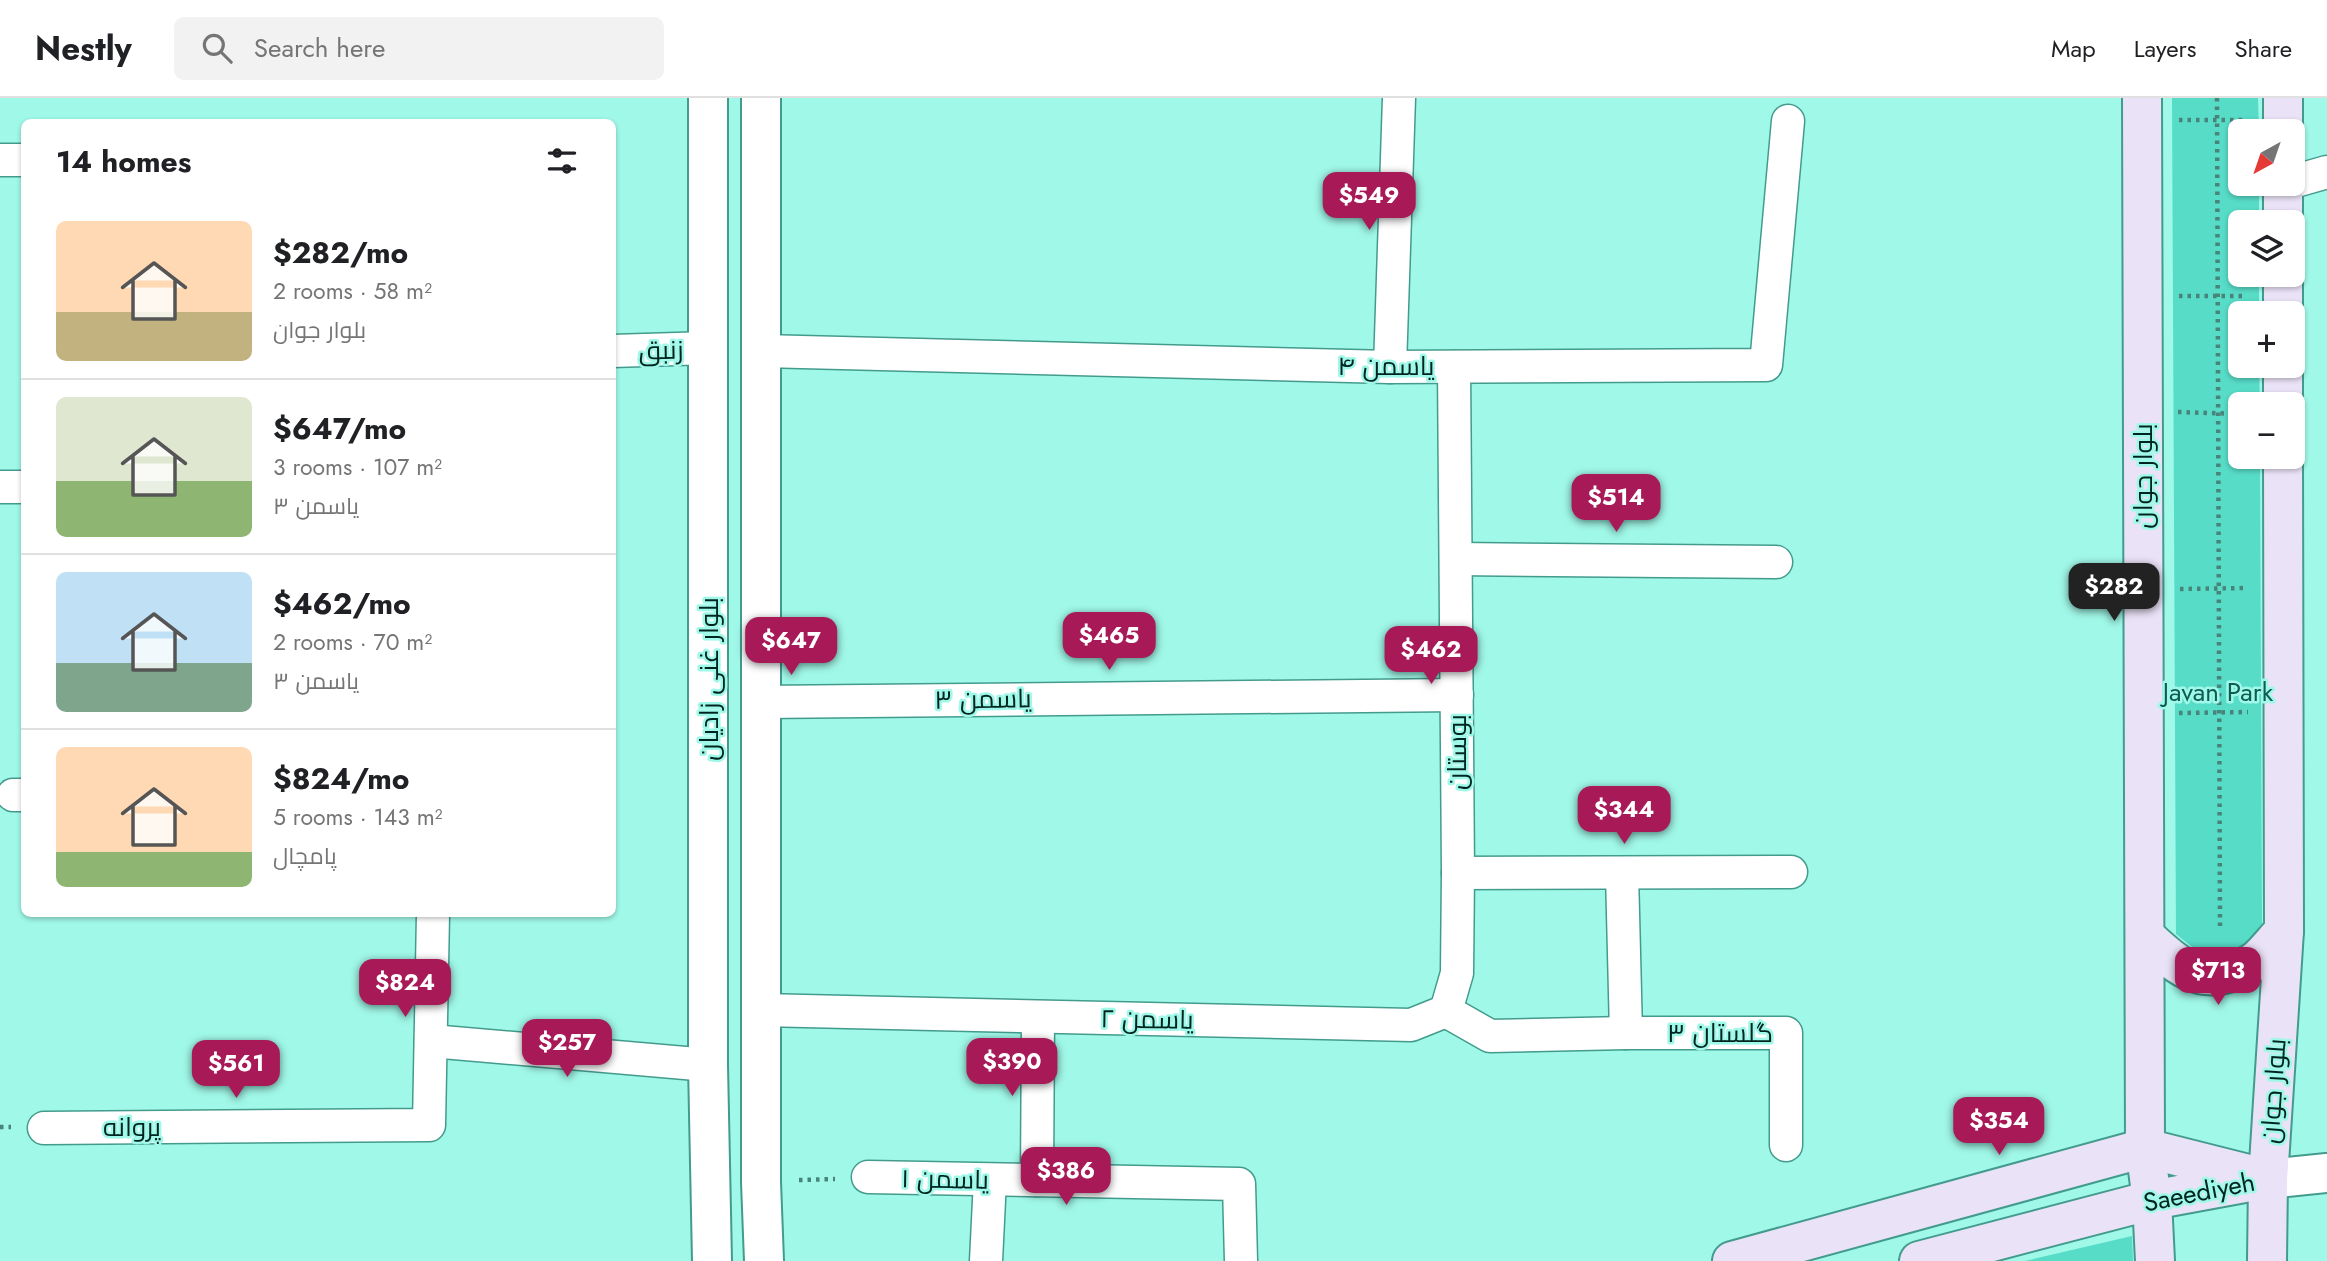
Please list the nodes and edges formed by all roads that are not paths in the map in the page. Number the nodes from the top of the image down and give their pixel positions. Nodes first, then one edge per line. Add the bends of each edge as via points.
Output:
1 (708, 98) edge
2 (761, 98) edge
3 (1399, 98) edge
4 (2142, 109) edge
5 (1788, 121) dead end
6 (0, 160) edge
7 (21, 160) edge
8 (2327, 172) edge
9 (2305, 178) edge
10 (709, 348) junction
11 (616, 351) edge
12 (762, 351) junction
13 (1390, 367) junction
14 (1454, 367) junction
15 (2283, 469) edge
16 (0, 487) edge
17 (21, 487) edge
18 (1456, 559) junction
19 (1776, 562) dead end
20 (1457, 695) junction
21 (762, 702) junction
22 (1791, 872) dead end
23 (1458, 873) junction
24 (1622, 873) junction
25 (433, 917) edge
26 (2284, 931) junction
27 (2145, 936) junction
28 (761, 1010) junction
29 (1446, 1011) junction
30 (1038, 1017) junction
31 (1626, 1033) junction
32 (431, 1041) junction
33 (708, 1065) junction
34 (44, 1128) dead end
35 (1786, 1145) dead end
36 (2145, 1148) junction
37 (2327, 1173) edge
38 (868, 1177) road end
39 (2268, 1179) junction
40 (990, 1180) junction
41 (1037, 1180) junction
42 (2152, 1200) junction
43 (712, 1261) edge
44 (764, 1261) edge
45 (986, 1261) edge
46 (1241, 1261) edge
47 (1732, 1261) edge
48 (1919, 1261) edge
49 (2155, 1261) edge
50 (2267, 1261) edge

1 - 10 street, بلوار غنی زادیان
2 - 12 street, بلوار غنی زادیان
3 - 13 street
4 - 27 main road, بلوار جوان
5 - 14 street, یاسمن ۴ via 1766,365
6 - 7 street
8 - 9 street
10 - 11 street, زنبق
10 - 12 street
10 - 33 street, بلوار غنی زادیان
12 - 13 street, یاسمن ۴
12 - 21 street, بلوار غنی زادیان
13 - 14 street, یاسمن ۴
14 - 18 street, بوستان
15 - 26 main road, بلوار جوان
16 - 17 street
18 - 19 street
18 - 20 street, بوستان
20 - 21 street, یاسمن ۳
20 - 23 street, بوستان
21 - 28 street, بلوار غنی زادیان
22 - 24 street
23 - 24 street
23 - 29 street, بوستان via 1457,972
24 - 31 street
25 - 32 street
26 - 27 main road via 2257,960 2215,978 2188,970
26 - 39 main road, بلوار جوان
27 - 36 main road, بلوار جوان
28 - 30 street, یاسمن ۲
28 - 44 street, بلوار غنی زادیان
29 - 30 street, یاسمن ۲ via 1410,1025
29 - 31 street, گلستان ۳ via 1490,1036
30 - 41 street
31 - 35 street, گلستان ۳ via 1786,1033
32 - 33 street
32 - 34 street, پروانه via 429,1125
33 - 43 street, بلوار غنی زادیان
36 - 39 main road, Saeediyeh
36 - 42 main road, بلوار جوان
36 - 47 main road, Saeediyeh
37 - 39 street
38 - 40 street, یاسمن ۱
39 - 42 main road, Saeediyeh
39 - 50 main road, بلوار جوان
40 - 41 street, یاسمن ۱
40 - 45 street
41 - 46 street, یاسمن ۱ via 1239,1184
42 - 48 main road, Saeediyeh
42 - 49 main road, بلوار جوان

